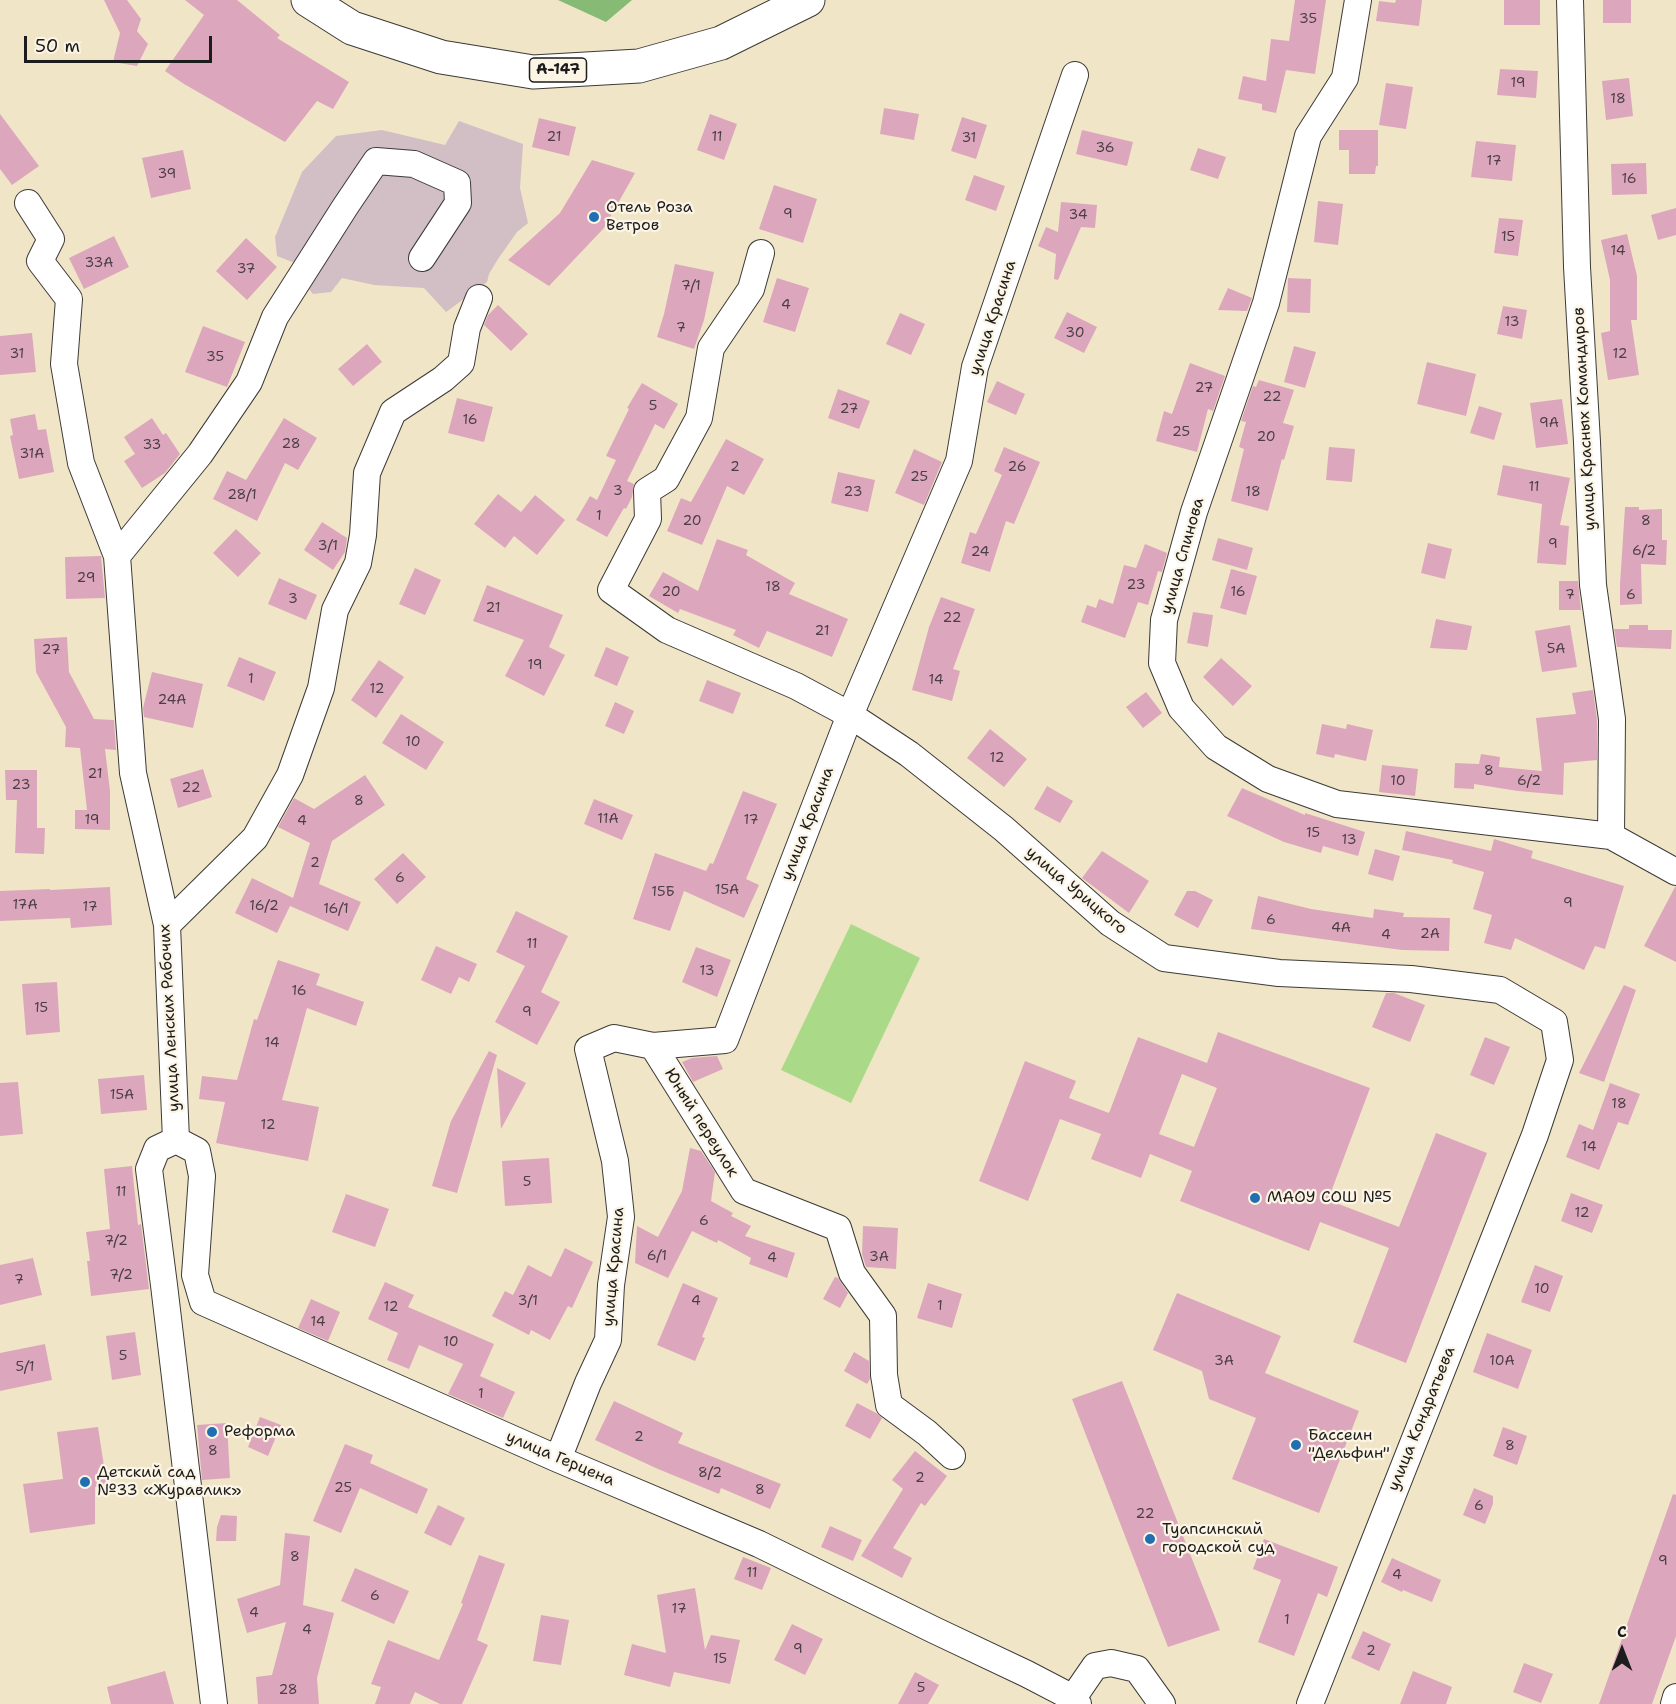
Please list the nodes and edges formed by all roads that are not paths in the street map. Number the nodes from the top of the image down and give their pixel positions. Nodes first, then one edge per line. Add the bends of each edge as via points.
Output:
1 (308, 0) edge
2 (808, 0) edge
3 (1358, 0) edge
4 (1570, 0) edge
5 (1075, 75) dead end
6 (28, 203) dead end
7 (761, 253) dead end
8 (422, 258) dead end
9 (479, 298) dead end
10 (117, 556) junction
11 (850, 715) junction
12 (1611, 836) junction
13 (1676, 872) edge
14 (166, 926) junction
15 (653, 1046) junction
16 (1535, 1135) joint
17 (176, 1140) junction
18 (952, 1456) dead end
19 (558, 1459) junction
20 (1676, 1697) edge
21 (1076, 1701) edge
22 (214, 1704) edge
23 (1162, 1704) edge
24 (1310, 1704) edge
25 (1674, 1704) edge

1 - 2 highway, А-147 via 352,28 441,57 533,72 639,66 721,43
3 - 12 street, улица Спинова via 1344,78 1308,136 1266,303 1194,512 1164,620 1162,663 1181,708 1216,747 1268,778 1337,804
4 - 12 street, улица Красных Командиров via 1577,267 1593,585 1612,719
5 - 11 street, улица Красина via 975,367 959,461
6 - 10 street, улица Ленских Рабочих via 51,239 40,261 69,299 64,364 81,463
7 - 11 street, улица Урицкого via 751,289 711,348 699,418 666,479 647,490 648,519 611,590 667,630 796,686
8 - 10 street via 458,203 457,183 414,164 376,160 275,317 249,382 200,454
9 - 14 street via 467,328 461,363 393,412 368,473 358,563 335,610 321,688 290,775 255,838
10 - 14 street, улица Ленских Рабочих via 133,773
11 - 15 street, улица Красина via 725,1040
11 - 16 street, улица Урицкого via 909,754 1004,829 1110,923 1164,958 1279,973 1411,979 1500,990 1554,1022 1560,1060
12 - 13 street, улица Спинова
14 - 17 street, улица Ленских Рабочих
15 - 18 street, Юный переулок via 744,1191 838,1228 852,1273 883,1316 889,1405
15 - 19 street, улица Красина via 614,1038 588,1049 615,1161 621,1217 608,1340
16 - 24 street, улица Кондратьева
17 - 19 street, улица Герцена via 197,1151 202,1176 195,1275 203,1302
17 - 22 street via 157,1149 148,1169
19 - 21 street, улица Герцена via 759,1544
20 - 25 street
21 - 23 street via 1095,1666 1112,1663 1137,1669

